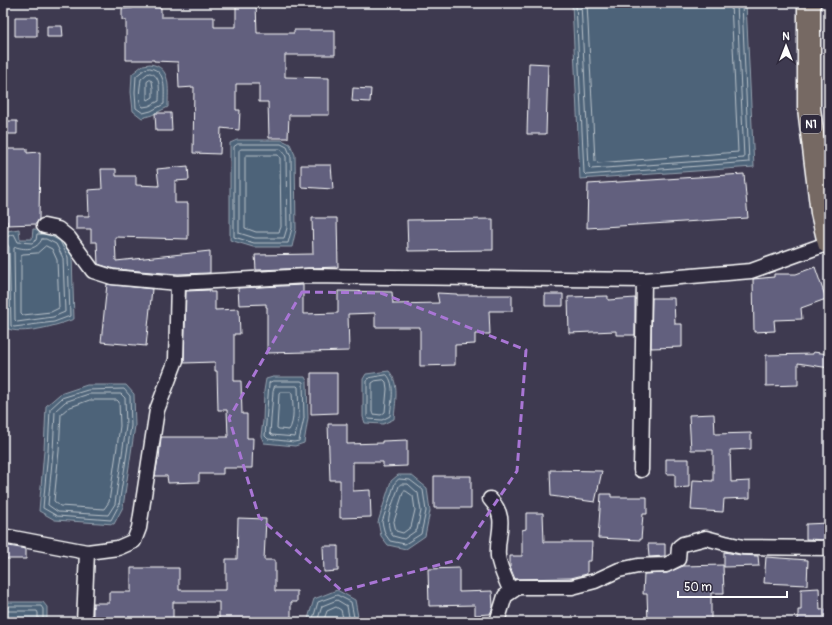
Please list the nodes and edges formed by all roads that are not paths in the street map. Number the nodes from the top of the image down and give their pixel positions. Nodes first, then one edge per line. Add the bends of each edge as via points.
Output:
1 (809, 3) edge
2 (44, 226) dead end
3 (829, 243) edge
4 (644, 280) junction
5 (178, 284) junction
6 (641, 470) dead end
7 (490, 500) dead end
8 (3, 536) edge
9 (829, 548) edge
10 (87, 552) junction
11 (511, 592) junction
12 (84, 622) edge
13 (497, 622) edge

1 - 3 highway, N1 via 809,108 822,213
2 - 5 street via 58,229 69,238 93,272 112,277
3 - 4 street via 751,270
4 - 5 street via 308,276
4 - 6 street
5 - 10 street via 176,360 157,410 139,528 134,541 118,548
7 - 11 street via 500,513 498,557
8 - 10 street
9 - 11 street via 743,547 706,538 683,544 679,547 678,559 666,565 619,570 595,582 572,588 518,587
10 - 12 street
11 - 13 street via 506,596

